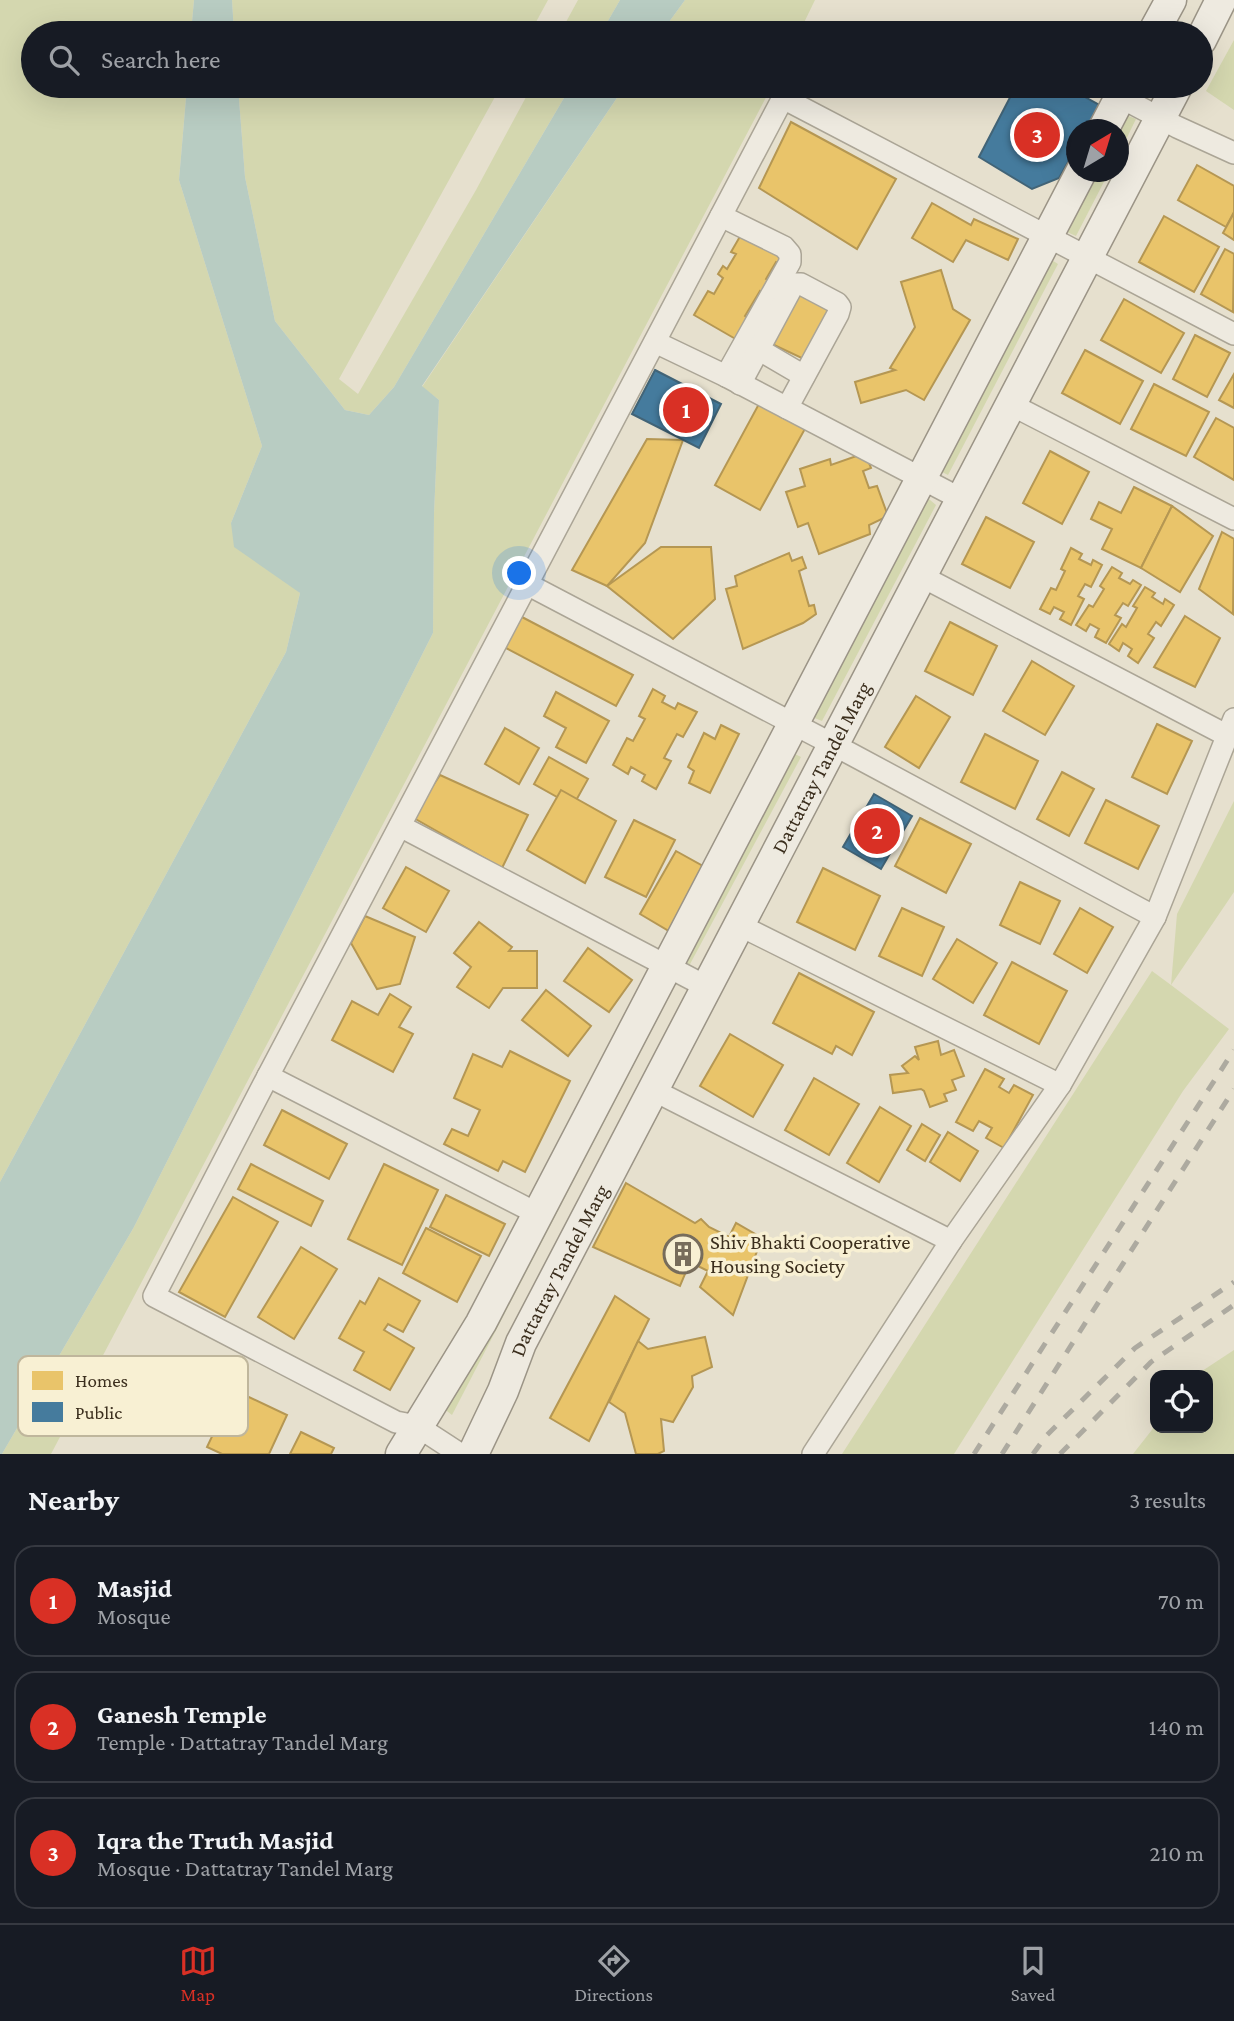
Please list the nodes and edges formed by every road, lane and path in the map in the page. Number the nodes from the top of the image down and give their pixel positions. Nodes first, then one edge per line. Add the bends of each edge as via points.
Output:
1 (1171, 0) edge
2 (1222, 0) edge
3 (1160, 21) edge
4 (1211, 21) edge
5 (1120, 98) edge
6 (1132, 98) edge
7 (1171, 98) edge
8 (1160, 118) junction
9 (1109, 119) edge
10 (1234, 153) edge
11 (1076, 182) edge
12 (721, 216) junction
13 (1047, 236) junction
14 (1087, 257) junction
15 (1234, 334) edge
16 (655, 342) junction
17 (758, 349) junction
18 (804, 376) junction
19 (733, 380) junction
20 (1010, 404) junction
21 (787, 408) junction
22 (921, 478) junction
23 (961, 499) junction
24 (1234, 519) edge
25 (921, 576) junction
26 (527, 584) junction
27 (793, 724) junction
28 (1231, 728) edge
29 (833, 744) junction
30 (400, 826) junction
31 (1155, 917) junction
32 (739, 925) junction
33 (667, 966) junction
34 (707, 987) junction
35 (268, 1076) junction
36 (1060, 1085) junction
37 (653, 1090) junction
38 (538, 1214) junction
39 (951, 1241) junction
40 (417, 1426) junction
41 (401, 1454) edge
42 (460, 1454) edge
43 (473, 1454) edge
44 (813, 1454) edge

1 - 3 main road
2 - 4 main road
5 - 9 main road
6 - 8 street
7 - 8 main road, Dattatray Tandel Marg
8 - 10 street
8 - 14 main road, Dattatray Tandel Marg
11 - 13 main road
12 - 13 street via 783,98
12 - 16 street
12 - 19 street via 790,254
13 - 14 street
13 - 22 main road
14 - 15 street
14 - 20 main road, Dattatray Tandel Marg
16 - 19 street
16 - 26 street
17 - 18 street
17 - 18 street via 794,284 837,303 838,314
17 - 19 street
18 - 21 street
19 - 21 street
20 - 23 main road, Dattatray Tandel Marg
20 - 24 street
21 - 22 street
22 - 23 street
22 - 27 main road
23 - 25 main road, Dattatray Tandel Marg
25 - 28 street
25 - 29 main road, Dattatray Tandel Marg
26 - 27 street
26 - 30 street
27 - 29 street
27 - 33 main road
28 - 31 street
29 - 31 street
29 - 32 main road, Dattatray Tandel Marg
30 - 33 street
30 - 35 street
31 - 36 street
32 - 34 main road, Dattatray Tandel Marg
32 - 36 street
33 - 34 street
33 - 38 main road
34 - 37 main road, Dattatray Tandel Marg
35 - 38 street
35 - 40 street via 154,1296 396,1422
36 - 39 street
37 - 39 street
37 - 43 main road, Dattatray Tandel Marg via 521,1343
38 - 40 main road via 481,1323
39 - 44 street
40 - 41 main road
40 - 42 street

